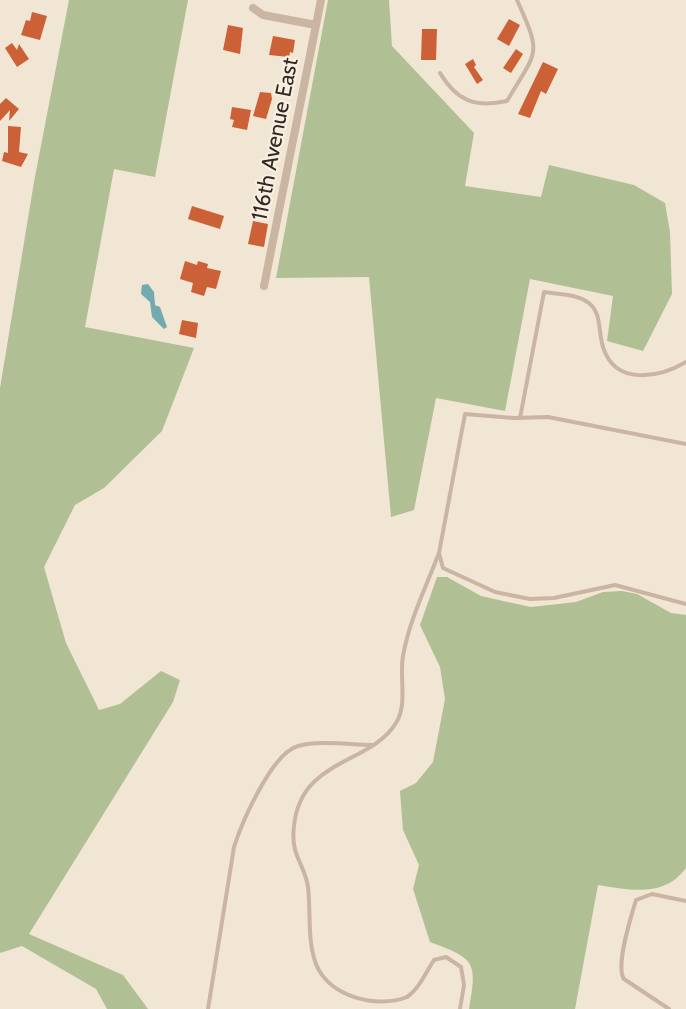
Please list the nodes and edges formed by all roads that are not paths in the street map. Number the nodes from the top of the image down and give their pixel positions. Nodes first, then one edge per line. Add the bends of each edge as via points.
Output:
1 (321, 0) edge
2 (517, 0) edge
3 (252, 8) dead end
4 (316, 25) junction
5 (440, 73) dead end
6 (264, 286) dead end
7 (686, 362) edge
8 (520, 418) junction
9 (686, 444) edge
10 (439, 553) junction
11 (686, 604) edge
12 (374, 745) junction
13 (686, 901) edge
14 (208, 1009) edge
15 (460, 1009) edge
16 (669, 1009) edge

1 - 4 street, 116th Avenue East
2 - 5 lane via 534,39 535,54 507,101 489,105 468,101 451,90
3 - 4 street via 263,15
4 - 6 street, 116th Avenue East
7 - 8 lane via 655,376 628,373 603,349 597,315 590,304 543,292
8 - 9 lane via 548,417
8 - 10 lane via 465,414
10 - 11 lane via 443,568 495,592 522,598 554,598 615,585
10 - 12 lane via 402,658 402,702 396,723
12 - 14 lane via 297,746 269,774 234,847
12 - 15 lane via 325,771 304,796 294,825 294,852 308,884 312,948 317,965 341,994 365,1003 391,1006 409,996 434,960 446,957 461,967 464,976
13 - 16 lane via 652,894 636,900 622,960 624,979

